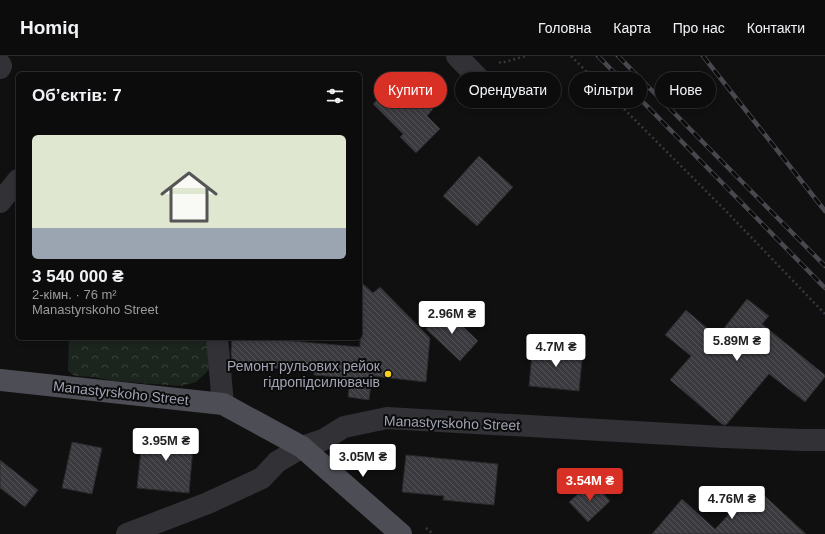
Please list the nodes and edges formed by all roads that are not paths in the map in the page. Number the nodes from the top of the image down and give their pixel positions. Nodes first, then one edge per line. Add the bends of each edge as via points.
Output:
1 (457, 56) edge
2 (0, 64) edge
3 (0, 68) edge
4 (472, 72) edge
5 (16, 182) edge
6 (0, 202) edge
7 (217, 340) edge
8 (0, 380) edge
9 (223, 404) junction
10 (825, 440) edge
11 (302, 447) junction
12 (127, 534) edge
13 (401, 534) edge

1 - 4 street
2 - 3 street
5 - 6 street
7 - 9 street
8 - 9 main road, Manastyrskoho Street
9 - 11 main road, Manastyrskoho Street
10 - 11 street, Manastyrskoho Street via 723,437 388,418 344,427 323,440
11 - 12 street via 277,462 262,478 208,503
11 - 13 main road

